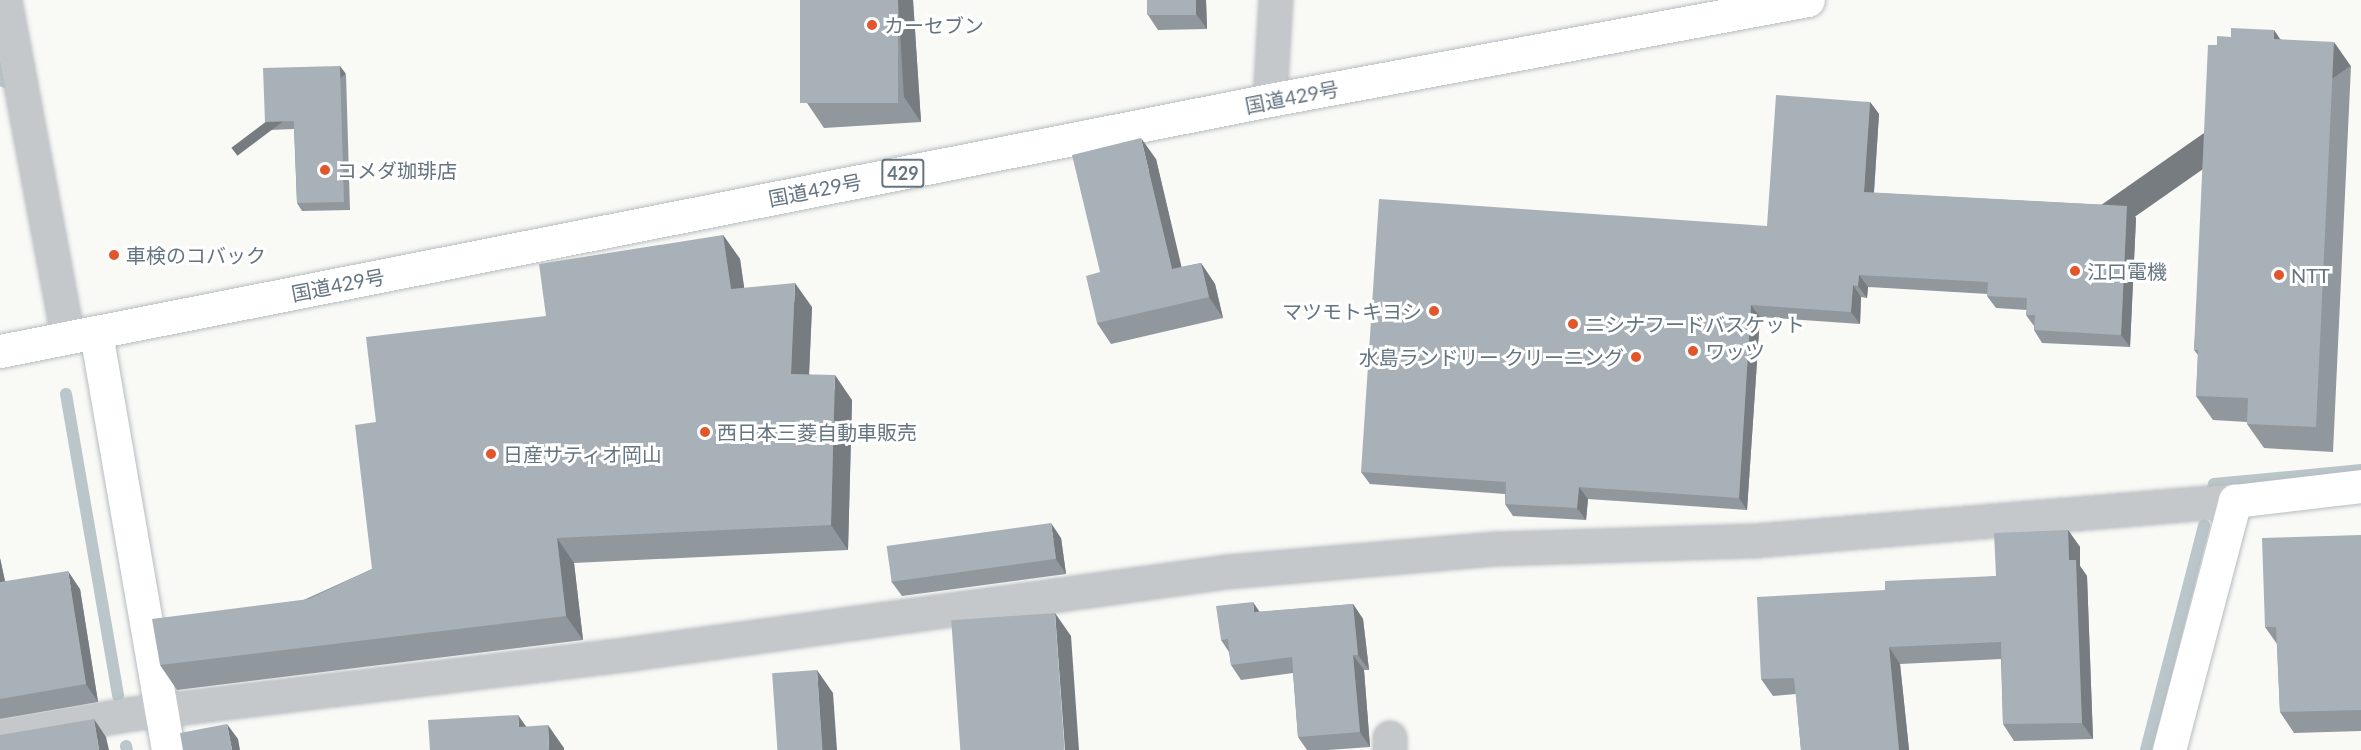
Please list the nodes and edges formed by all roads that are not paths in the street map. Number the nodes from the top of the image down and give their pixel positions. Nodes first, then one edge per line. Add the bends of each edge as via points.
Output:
1 (5, 0) edge
2 (1276, 0) edge
3 (1808, 0) edge
4 (1270, 100) junction
5 (82, 336) junction
6 (0, 351) edge
7 (2361, 486) edge
8 (2235, 501) junction
9 (162, 711) junction
10 (0, 737) edge
11 (168, 750) edge
12 (2169, 750) edge

1 - 5 street
2 - 4 street
3 - 4 main road, 国道429号 / 429
4 - 5 main road, 国道429号 / 429
5 - 6 main road, 国道429号 / 429
5 - 9 main road
7 - 8 main road
8 - 9 street via 1755,541 1498,549 1227,572 626,655
8 - 12 main road
9 - 10 street
9 - 11 main road

